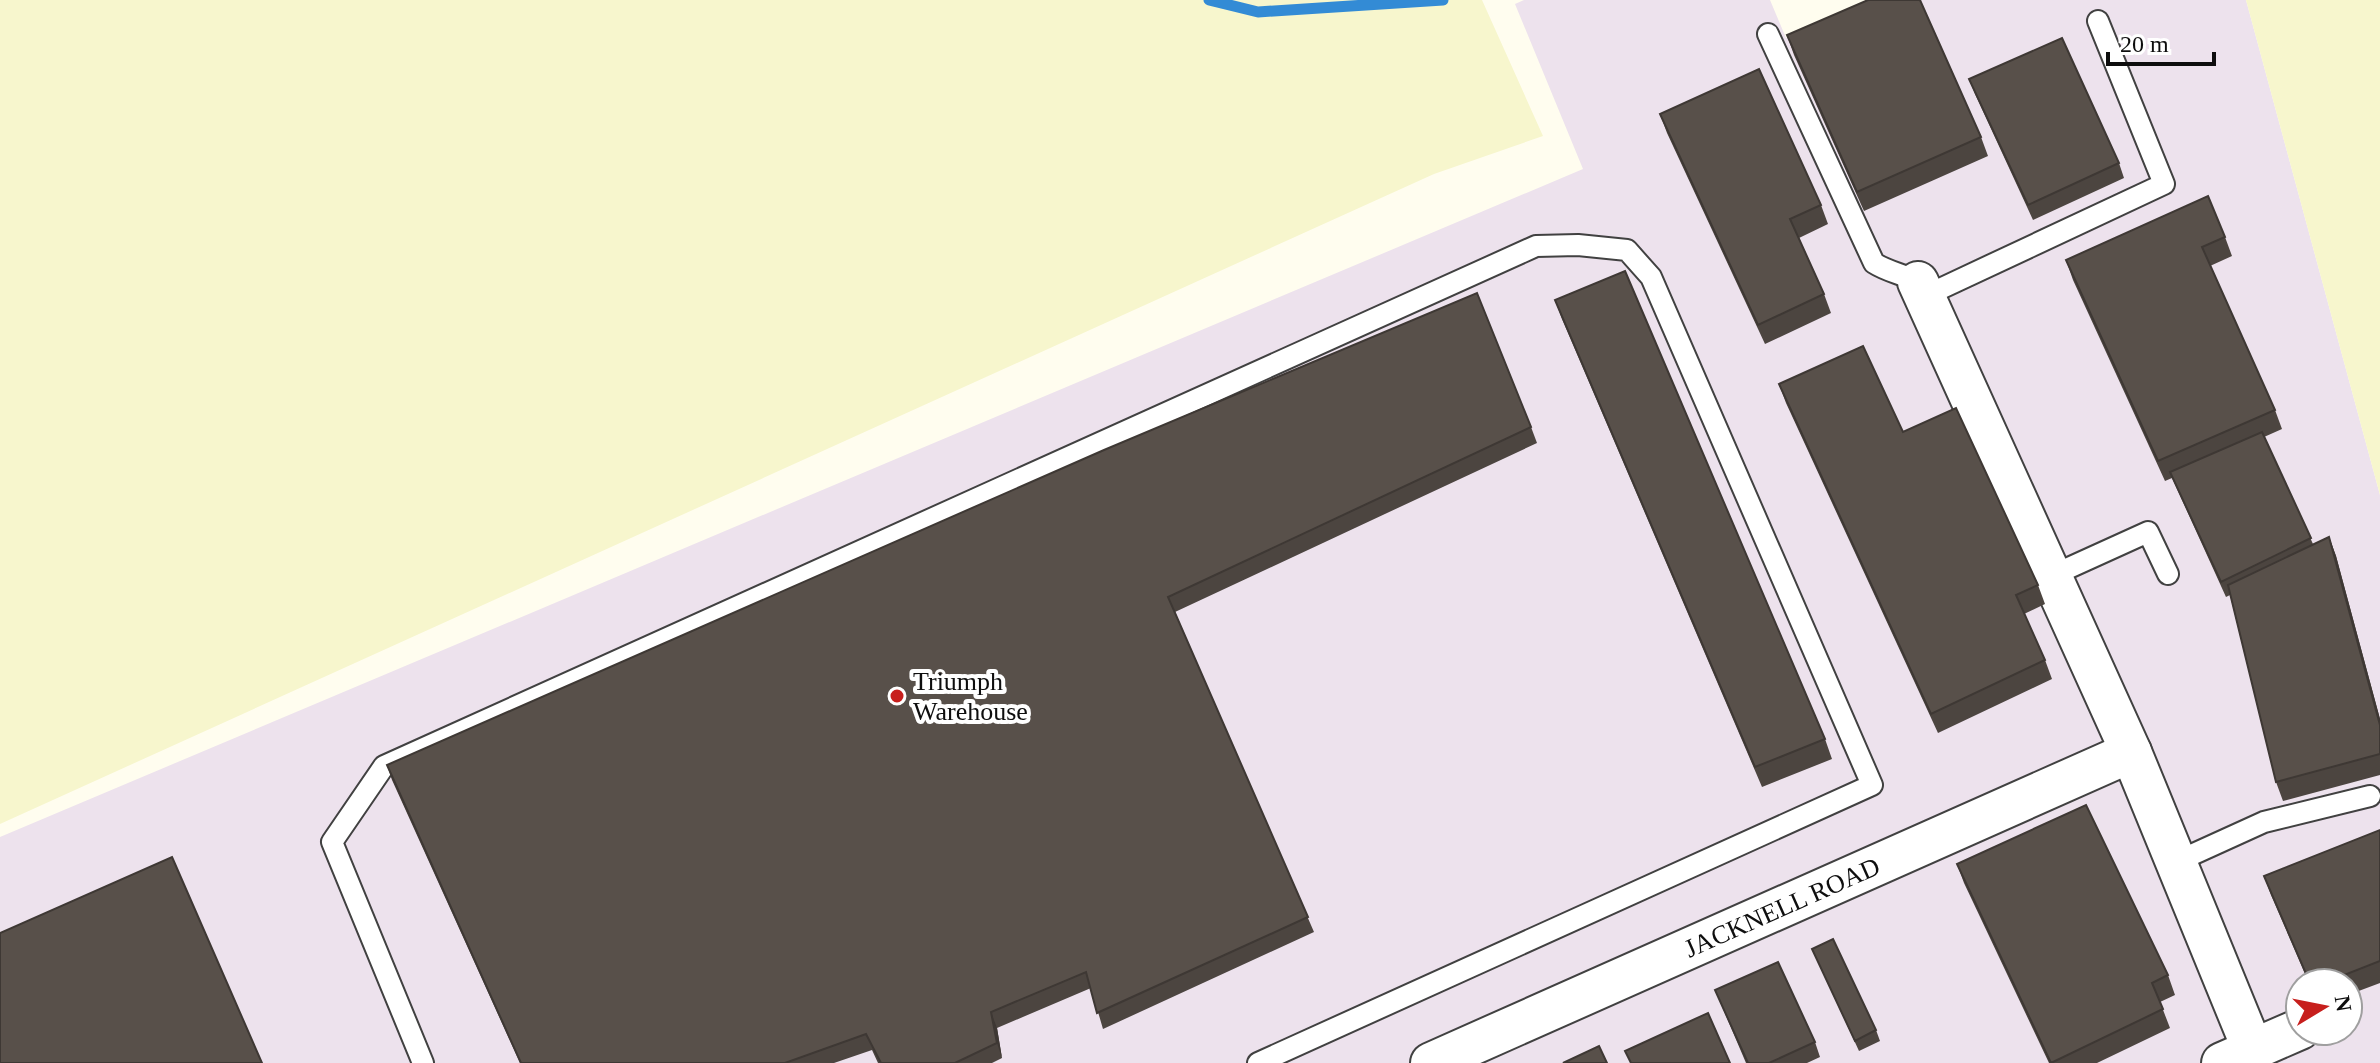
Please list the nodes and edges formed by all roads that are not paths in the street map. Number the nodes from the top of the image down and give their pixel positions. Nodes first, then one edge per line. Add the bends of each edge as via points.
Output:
1 (2098, 21) dead end
2 (1768, 34) dead end
3 (1921, 289) junction
4 (2168, 574) dead end
5 (2051, 576) junction
6 (2131, 752) junction
7 (2370, 796) dead end
8 (2176, 862) junction
9 (2284, 1036) edge
10 (2237, 1056) edge
11 (423, 1063) edge
12 (1258, 1063) edge
13 (1431, 1063) edge

1 - 3 lane via 2164,184
2 - 3 lane via 1874,263 1907,276
3 - 5 street
4 - 5 lane via 2148,532
5 - 6 street
6 - 8 street
6 - 13 street, JACKNELL ROAD
7 - 8 lane via 2264,822
8 - 10 street
9 - 10 street
11 - 12 lane via 332,842 384,766 1536,246 1627,250 1651,277 1872,785

